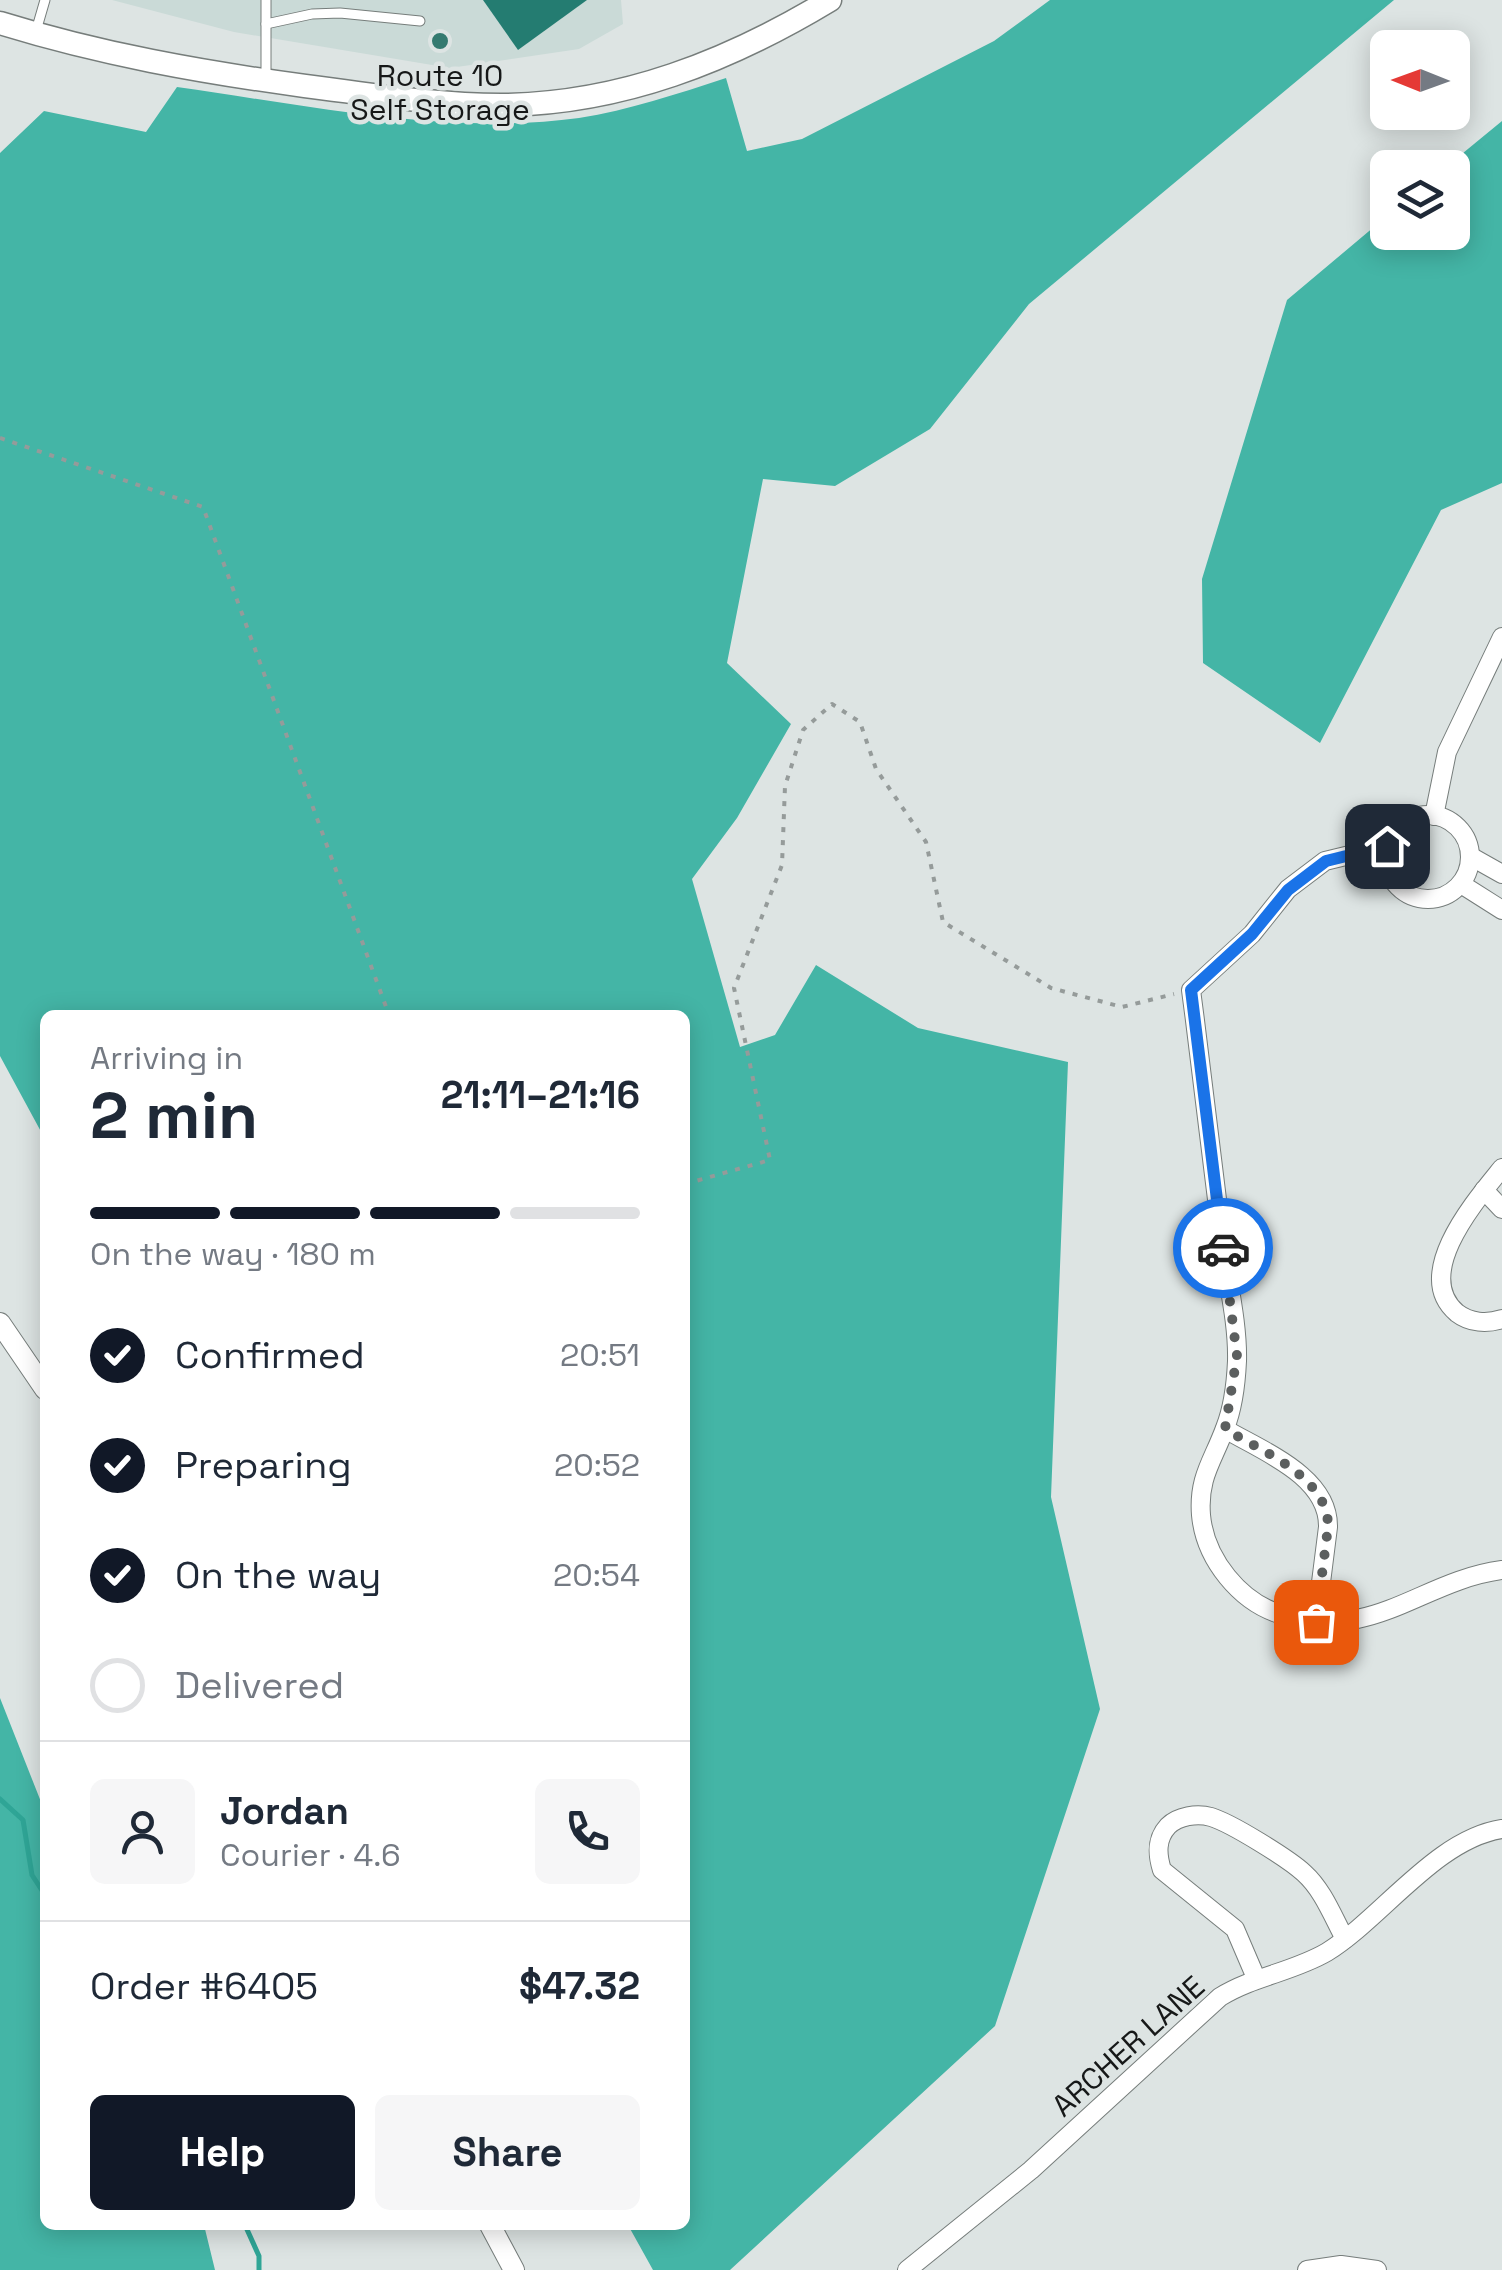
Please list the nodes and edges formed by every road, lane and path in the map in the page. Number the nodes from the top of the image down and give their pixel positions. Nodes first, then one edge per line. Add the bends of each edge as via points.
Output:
1 (45, 0) edge
2 (266, 0) edge
3 (830, 0) edge
4 (420, 20) dead end
5 (0, 23) edge
6 (266, 24) junction
7 (36, 34) junction
8 (266, 80) junction
9 (0, 438) edge
10 (1502, 637) edge
11 (1434, 816) junction
12 (1387, 846) junction
13 (1470, 856) junction
14 (1502, 874) edge
15 (1461, 884) junction
16 (1502, 910) edge
17 (1191, 990) junction
18 (387, 1010) edge
19 (1502, 1168) edge
20 (690, 1183) edge
21 (1484, 1190) junction
22 (1502, 1208) edge
23 (1502, 1319) edge
24 (0, 1323) edge
25 (40, 1382) edge
26 (1225, 1429) junction
27 (1502, 1570) edge
28 (1316, 1622) junction
29 (1502, 1828) edge
30 (1345, 1939) junction
31 (1256, 1978) junction
32 (493, 2230) edge
33 (514, 2270) edge
34 (907, 2270) edge
35 (1307, 2270) edge
36 (1377, 2270) edge

1 - 7 lane
2 - 6 lane
3 - 8 main road via 722,58 652,83 576,99 466,104
4 - 6 lane via 340,13
5 - 7 main road
6 - 8 lane
7 - 8 main road via 150,62
9 - 18 path via 203,507
10 - 11 street via 1447,752
11 - 12 street via 1404,822
11 - 13 street via 1456,825
12 - 15 street via 1388,872 1410,896 1439,899
12 - 17 street via 1326,861 1288,890
13 - 14 street
13 - 15 street
15 - 16 street
17 - 20 path via 1122,1008 1052,988 943,922 926,842 876,769 860,722 832,704 803,730 784,786 782,864 734,988 770,1160
17 - 26 street via 1237,1356
19 - 21 street
21 - 22 street
21 - 23 street via 1447,1248 1445,1295 1468,1319
24 - 25 street
26 - 28 street via 1295,1472 1322,1499 1328,1527
26 - 28 street via 1202,1481 1201,1516 1212,1554 1262,1606
27 - 28 street via 1385,1614
29 - 30 street, ARCHER LANE via 1445,1854
30 - 31 street, ARCHER LANE via 1304,1963
30 - 31 street via 1316,1887 1292,1864 1211,1817 1173,1822 1160,1839 1162,1870 1235,1928
31 - 34 street, ARCHER LANE via 1203,2012 1032,2170
32 - 33 street
35 - 36 street

